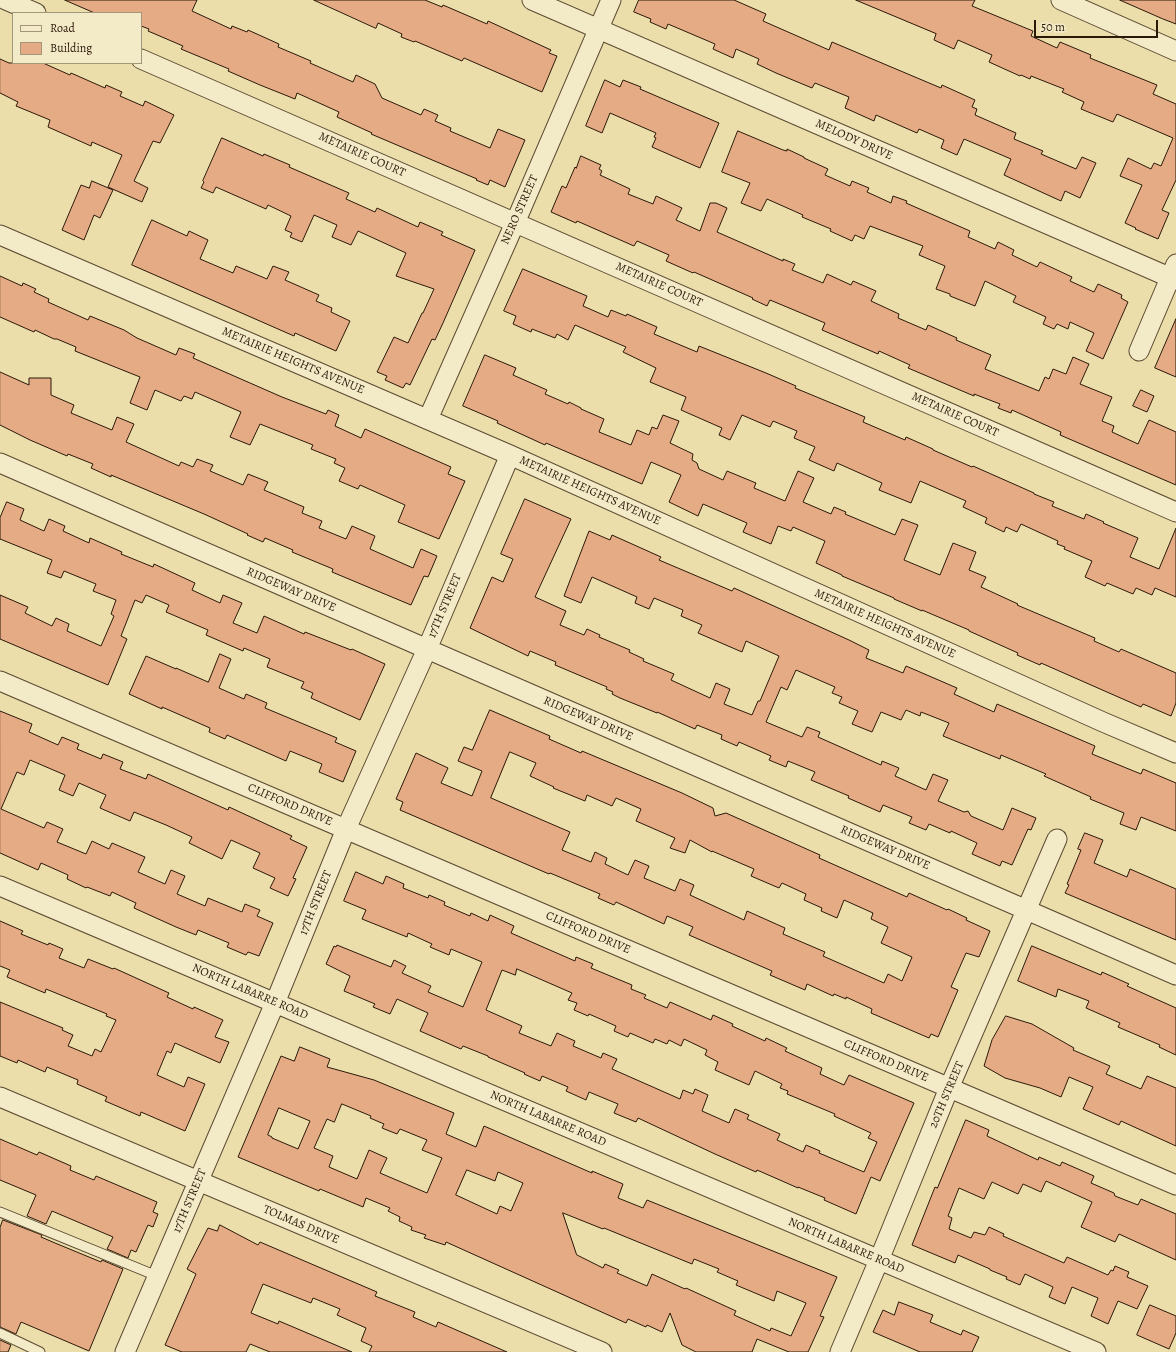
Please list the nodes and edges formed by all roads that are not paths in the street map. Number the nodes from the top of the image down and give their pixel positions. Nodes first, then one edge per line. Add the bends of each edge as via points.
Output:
1 (6, 0) edge
2 (532, 0) edge
3 (611, 0) edge
4 (1061, 0) edge
5 (34, 12) edge
6 (599, 29) junction
7 (1176, 51) edge
8 (142, 59) edge
9 (515, 223) junction
10 (0, 236) edge
11 (1174, 274) edge
12 (1139, 351) dead end
13 (428, 419) junction
14 (510, 455) junction
15 (0, 463) edge
16 (1176, 512) edge
17 (427, 649) junction
18 (0, 681) edge
19 (1176, 753) edge
20 (346, 829) junction
21 (1057, 840) dead end
22 (0, 886) edge
23 (1028, 910) junction
24 (1176, 975) edge
25 (275, 1003) junction
26 (949, 1088) junction
27 (0, 1097) edge
28 (198, 1181) junction
29 (1176, 1185) edge
30 (0, 1212) edge
31 (879, 1260) junction
32 (157, 1276) junction
33 (0, 1333) edge
34 (40, 1352) edge
35 (125, 1352) edge
36 (602, 1352) edge
37 (840, 1352) edge
38 (1096, 1352) edge

1 - 5 street
2 - 6 street, MELODY DRIVE
3 - 6 street, NERO STREET
4 - 7 street
6 - 9 street, NERO STREET
6 - 11 street, MELODY DRIVE
8 - 9 street, METAIRIE COURT
9 - 13 street, NERO STREET
9 - 16 street, METAIRIE COURT
10 - 13 street, METAIRIE HEIGHTS AVENUE
11 - 12 street
13 - 14 street, METAIRIE HEIGHTS AVENUE
14 - 17 street, 17TH STREET
14 - 19 street, METAIRIE HEIGHTS AVENUE
15 - 17 street, RIDGEWAY DRIVE
17 - 20 street, 17TH STREET
17 - 23 street, RIDGEWAY DRIVE
18 - 20 street, CLIFFORD DRIVE
20 - 25 street, 17TH STREET
20 - 26 street, CLIFFORD DRIVE
21 - 23 street, 20TH STREET
22 - 25 street, NORTH LABARRE ROAD
23 - 24 street, RIDGEWAY DRIVE
23 - 26 street, 20TH STREET
25 - 28 street, 17TH STREET
25 - 31 street, NORTH LABARRE ROAD
26 - 29 street, CLIFFORD DRIVE
26 - 31 street, 20TH STREET
27 - 28 street, TOLMAS DRIVE
28 - 32 street, 17TH STREET
28 - 36 street, TOLMAS DRIVE
30 - 32 lane
31 - 37 street, 20TH STREET
31 - 38 street, NORTH LABARRE ROAD
32 - 35 street, 17TH STREET
33 - 34 lane

